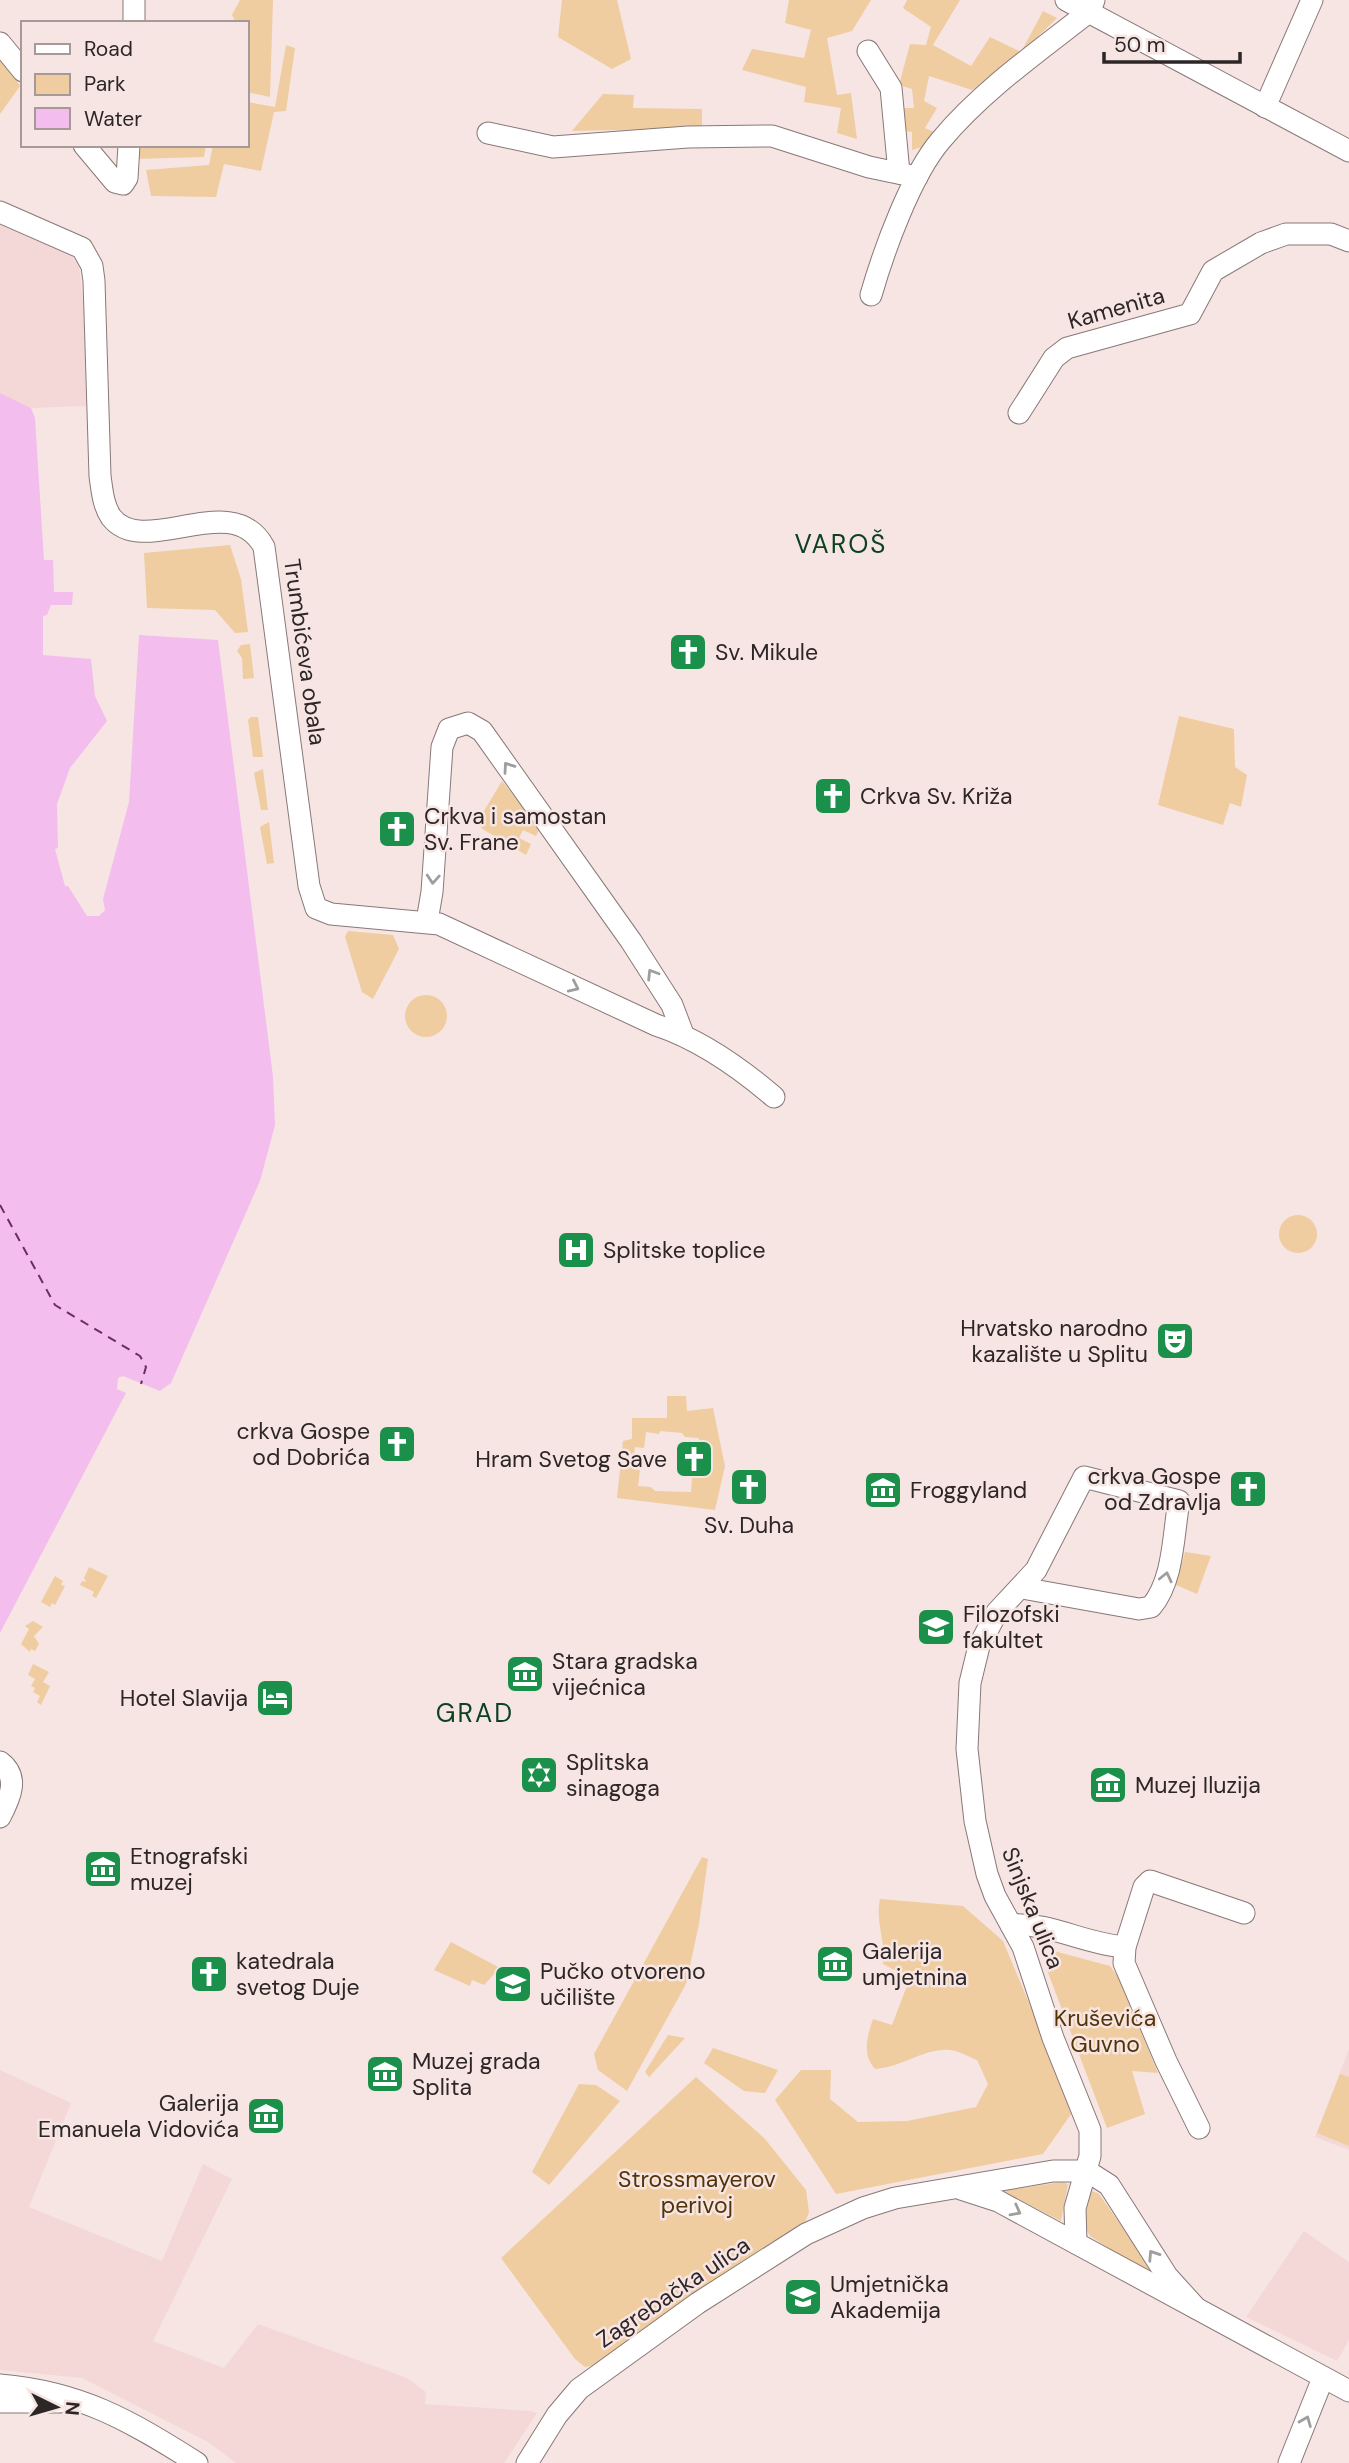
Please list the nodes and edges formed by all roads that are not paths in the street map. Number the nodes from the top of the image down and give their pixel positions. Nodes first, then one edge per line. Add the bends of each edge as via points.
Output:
1 (134, 0) edge
2 (1066, 0) edge
3 (1312, 0) edge
4 (1092, 5) edge
5 (134, 21) edge
6 (0, 43) edge
7 (868, 51) dead end
8 (21, 69) edge
9 (1265, 107) junction
10 (488, 133) dead end
11 (86, 147) edge
12 (129, 147) edge
13 (1349, 151) edge
14 (908, 175) junction
15 (0, 212) edge
16 (1349, 241) edge
17 (871, 295) dead end
18 (1019, 413) dead end
19 (427, 921) junction
20 (683, 1034) junction
21 (774, 1097) dead end
22 (1022, 1588) junction
23 (0, 1762) edge
24 (0, 1817) edge
25 (1244, 1913) dead end
26 (1011, 1925) junction
27 (1125, 1947) junction
28 (1199, 2128) dead end
29 (1087, 2171) junction
30 (952, 2187) junction
31 (1076, 2243) junction
32 (1196, 2308) junction
33 (1323, 2378) junction
34 (0, 2385) edge
35 (1349, 2391) edge
36 (0, 2402) edge
37 (82, 2402) junction
38 (197, 2463) edge
39 (527, 2463) edge
40 (1289, 2463) edge

1 - 5 street
2 - 4 street
3 - 9 street
4 - 9 street via 1118,30
4 - 14 street via 964,116
6 - 8 street
7 - 14 street via 891,88
9 - 13 street
10 - 14 street via 553,146 772,136
11 - 12 street via 115,182 123,184
14 - 17 street
15 - 19 street, Trumbićeva obala via 72,241 88,255 93,281 100,476 104,503 113,519 138,531 237,524 258,534 264,547 312,899 322,912
16 - 18 street, Kamenita via 1331,234 1286,234 1261,243 1213,271 1190,314 1067,348 1054,358
19 -> 20 street
20 -> 19 street via 672,1004 631,941 475,726 449,729 442,747
20 - 21 street
22 -> 22 street, Sinjska ulica via 1118,1606 1151,1607 1162,1592 1179,1501 1084,1477
22 - 26 street, Sinjska ulica via 998,1612 979,1646 972,1666 968,1725 969,1776 980,1849 995,1896
23 - 24 street via 10,1772 12,1784
25 - 27 street via 1150,1881
26 - 27 street via 1035,1925 1092,1943
26 - 29 street, Sinjska ulica via 1087,2119
27 - 28 street via 1128,1976
29 - 30 street, Zagrebačka ulica via 1053,2171
29 - 31 street, Sinjska ulica via 1075,2208
32 -> 29 street via 1167,2276 1109,2185
30 -> 31 street via 998,2201
30 - 39 street, Zagrebačka ulica via 879,2203 836,2219 698,2303 579,2389 556,2415
31 - 32 street
32 - 33 street
33 - 35 street
40 -> 33 street
34 - 37 street via 53,2391
36 - 37 street
37 - 38 street via 116,2414

